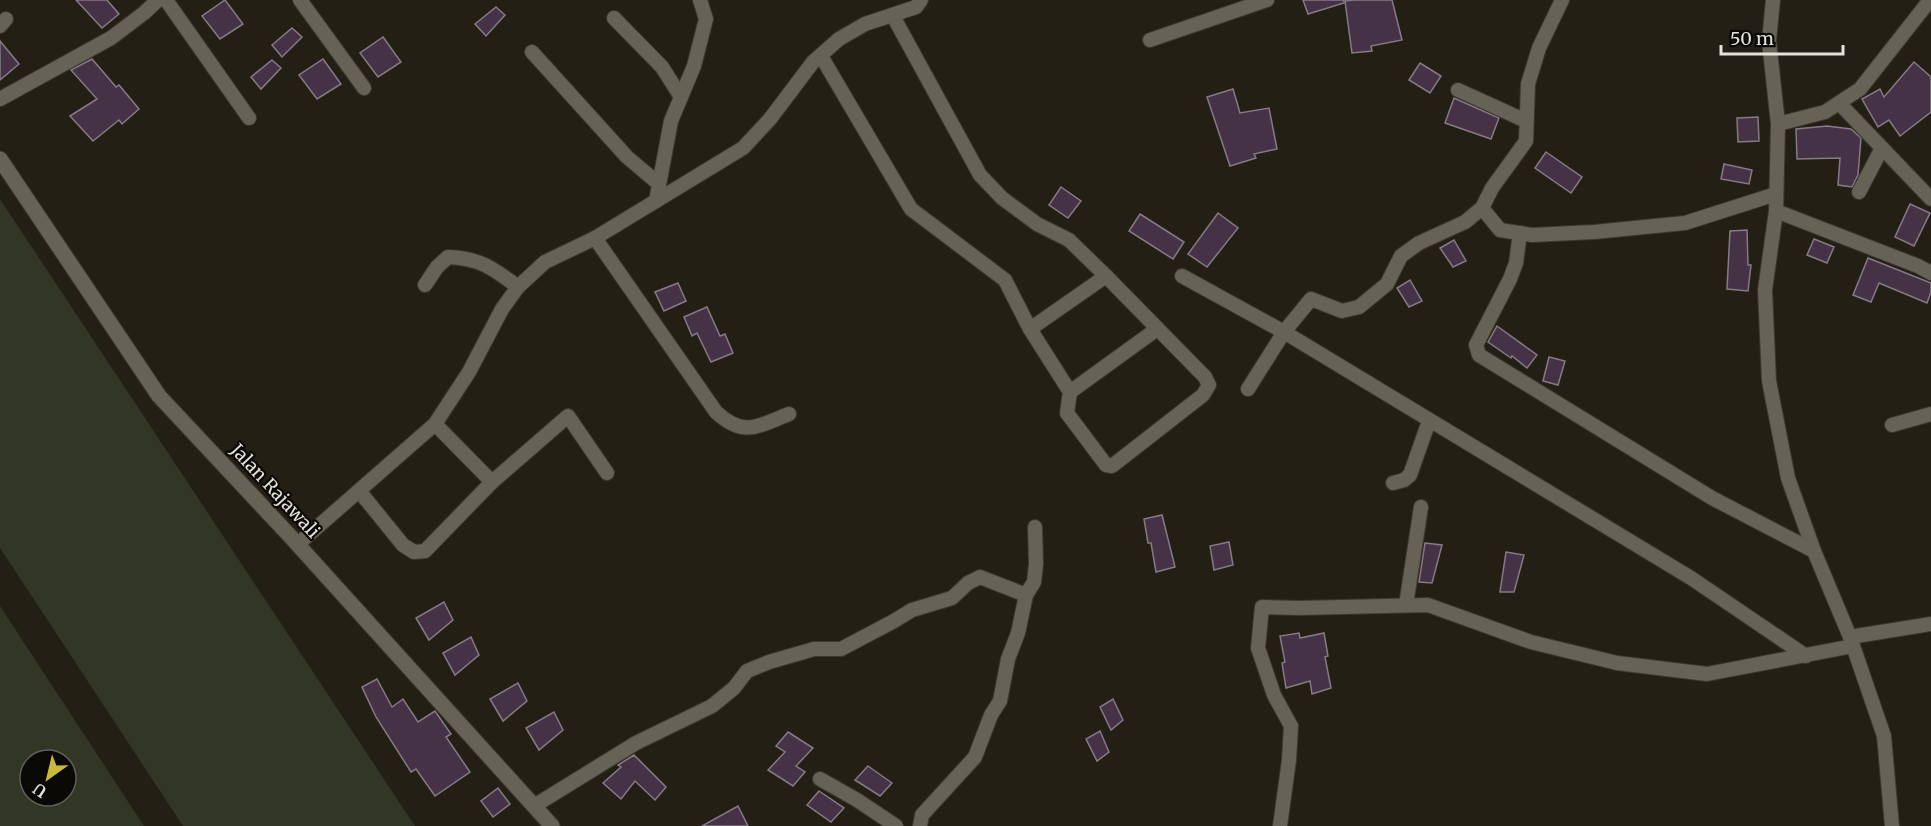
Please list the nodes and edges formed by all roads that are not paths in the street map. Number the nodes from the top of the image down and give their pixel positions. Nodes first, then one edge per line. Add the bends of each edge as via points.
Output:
1 (158, 0) edge
2 (166, 0) edge
3 (300, 0) edge
4 (700, 0) edge
5 (921, 0) edge
6 (1267, 0) edge
7 (1562, 0) edge
8 (1773, 0) edge
9 (1930, 0) edge
10 (893, 16) junction
11 (614, 18) dead end
12 (1150, 40) dead end
13 (532, 52) dead end
14 (821, 56) junction
15 (364, 88) dead end
16 (1458, 90) dead end
17 (681, 97) junction
18 (0, 99) edge
19 (1839, 103) junction
20 (249, 118) dead end
21 (1526, 121) junction
22 (1778, 124) junction
23 (1882, 148) junction
24 (0, 159) edge
25 (659, 184) junction
26 (1859, 192) dead end
27 (1776, 194) junction
28 (1931, 199) edge
29 (656, 201) junction
30 (1482, 208) junction
31 (1776, 211) junction
32 (1520, 233) junction
33 (595, 238) junction
34 (1931, 273) edge
35 (1106, 276) junction
36 (1182, 276) dead end
37 (424, 285) dead end
38 (518, 287) junction
39 (1030, 329) junction
40 (1157, 329) junction
41 (1284, 332) junction
42 (1248, 389) dead end
43 (1070, 392) junction
44 (789, 414) dead end
45 (1931, 414) edge
46 (1429, 421) junction
47 (435, 424) junction
48 (1892, 425) dead end
49 (607, 472) dead end
50 (492, 482) junction
51 (1393, 483) dead end
52 (360, 492) junction
53 (1421, 507) dead end
54 (1035, 527) dead end
55 (298, 544) junction
56 (1814, 551) junction
57 (1026, 595) junction
58 (1406, 605) junction
59 (1931, 624) edge
60 (1851, 641) junction
61 (1806, 656) junction
62 (820, 779) dead end
63 (534, 806) junction
64 (552, 826) edge
65 (896, 826) edge
66 (920, 826) edge
67 (1280, 826) edge
68 (1892, 826) edge

1 - 18 street via 111,38
2 - 20 street
3 - 15 street
4 - 17 street via 705,19 694,66
5 - 10 street via 916,8
6 - 12 street
7 - 21 street via 1539,48 1528,84
8 - 22 street via 1769,41
9 - 19 street via 1860,89
10 - 14 street via 865,24 839,39
10 - 35 street via 980,175 1002,198 1037,224 1069,240
11 - 17 street via 662,67
13 - 25 street via 627,157
14 - 29 street via 743,148
14 - 39 street via 911,209 1005,280
16 - 21 street
17 - 25 street via 671,121
19 - 22 street via 1825,112
19 - 23 street
21 - 30 street via 1526,141
22 - 27 street
23 - 26 street
23 - 28 street
24 - 55 street, Jalan Rajawali via 159,396
25 - 29 street
27 - 31 street
27 - 32 street via 1685,223 1594,232
29 - 33 street
30 - 32 street via 1500,230
30 - 41 street via 1465,222 1419,243 1401,256 1387,284 1359,308 1342,311 1311,299
31 - 34 street
31 - 56 street via 1765,290 1769,381 1788,478
32 - 56 street via 1510,279 1476,345 1479,355 1712,498
33 - 38 street via 545,262
33 - 44 street via 716,412 730,425 750,428
35 - 39 street
35 - 40 street
36 - 41 street
37 - 38 street via 448,257 467,258 493,268
38 - 47 street
39 - 43 street
40 - 43 street
40 - 43 street via 1209,385 1203,395 1112,466 1106,465 1066,412
41 - 42 street
41 - 46 street
45 - 48 street
46 - 51 street via 1410,475
46 - 61 street via 1691,578
47 - 50 street
47 - 52 street
49 - 50 street via 568,416
50 - 52 street via 425,551 414,552 402,545
52 - 55 street
53 - 58 street
54 - 57 street via 1034,582
55 - 63 street, Jalan Rajawali
56 - 60 street
57 - 63 street via 980,577 952,598 912,610 841,649 814,649 747,670 734,688 712,706 636,743
57 - 66 street via 1000,701 975,757 922,815
58 - 61 street via 1428,605 1531,642 1628,664 1707,674
58 - 67 street via 1262,607 1258,648 1274,695 1291,726
59 - 60 street
60 - 61 street
60 - 68 street via 1884,736
62 - 65 street
63 - 64 street, Jalan Rajawali

